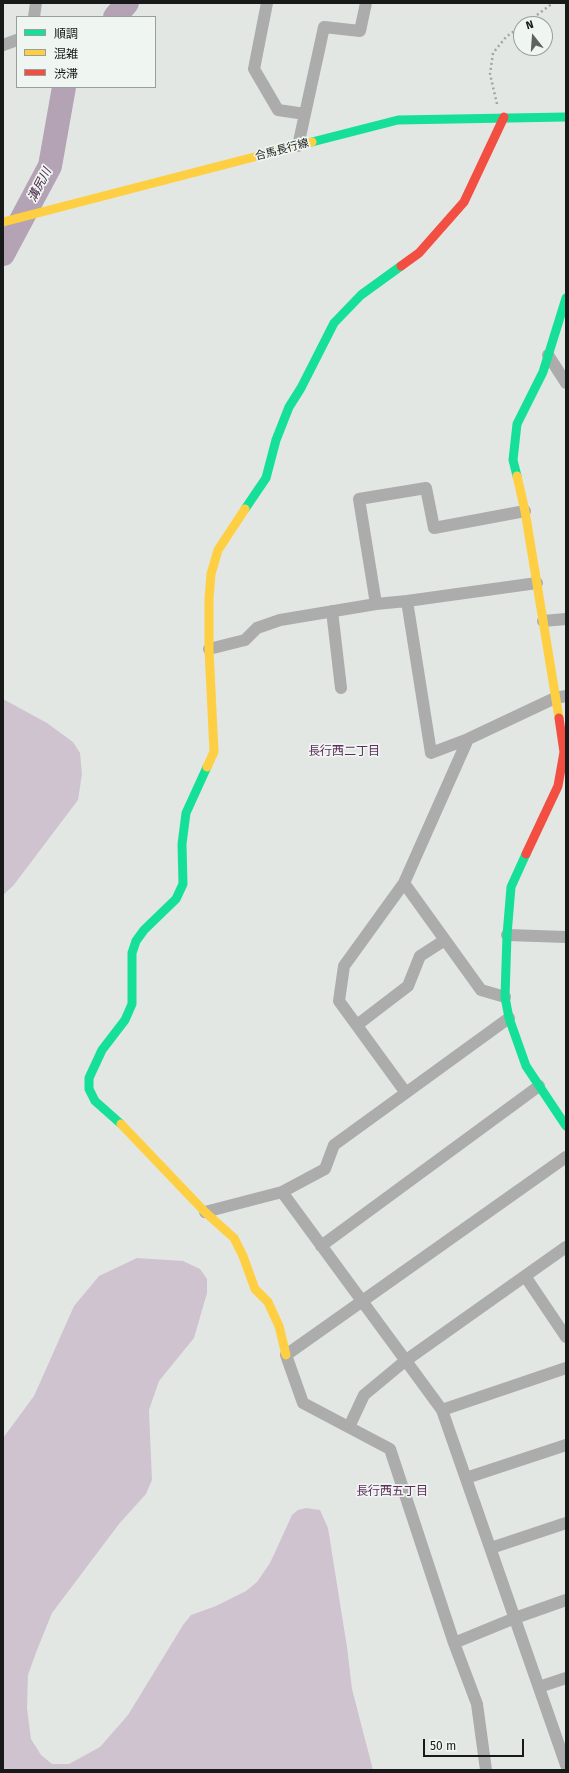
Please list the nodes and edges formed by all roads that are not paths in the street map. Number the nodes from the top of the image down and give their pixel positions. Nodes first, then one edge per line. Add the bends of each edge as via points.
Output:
1 (36, 3) edge
2 (267, 3) edge
3 (366, 3) edge
4 (34, 16) edge
5 (16, 40) edge
6 (3, 45) edge
7 (305, 114) junction
8 (566, 117) edge
9 (504, 118) junction
10 (298, 146) junction
11 (3, 222) edge
12 (566, 298) edge
13 (548, 355) junction
14 (566, 383) edge
15 (524, 510) junction
16 (537, 583) junction
17 (407, 601) junction
18 (376, 604) junction
19 (332, 611) junction
20 (566, 619) edge
21 (543, 621) junction
22 (209, 649) junction
23 (341, 688) dead end
24 (560, 697) edge
25 (468, 739) junction
26 (404, 883) junction
27 (507, 935) junction
28 (566, 937) edge
29 (445, 940) junction
30 (505, 997) junction
31 (509, 1018) junction
32 (357, 1025) junction
33 (539, 1086) junction
34 (406, 1093) junction
35 (566, 1126) edge
36 (566, 1157) edge
37 (282, 1192) junction
38 (205, 1212) junction
39 (320, 1246) junction
40 (566, 1247) edge
41 (525, 1276) junction
42 (362, 1303) junction
43 (566, 1337) edge
44 (286, 1355) junction
45 (405, 1361) junction
46 (566, 1368) edge
47 (442, 1410) junction
48 (349, 1427) junction
49 (566, 1445) edge
50 (466, 1478) junction
51 (566, 1523) edge
52 (491, 1548) junction
53 (566, 1600) edge
54 (515, 1618) junction
55 (454, 1643) junction
56 (566, 1678) edge
57 (539, 1687) junction
58 (565, 1760) edge
59 (486, 1770) edge

1 - 4 street
2 - 7 street via 254,69 278,110
3 - 7 street via 360,31 324,27
5 - 6 street
7 - 10 street
8 - 9 street, 合馬長行線
9 - 10 street, 合馬長行線 via 398,120
9 - 22 street via 464,202 419,253 361,294 334,323 301,388 288,407 266,478 218,550 211,574
10 - 11 street, 合馬長行線
12 - 13 street
13 - 14 street
13 - 15 street via 543,372 517,424 513,460
15 - 16 street
15 - 18 street via 434,528 426,488 359,499
16 - 17 street
16 - 21 street
17 - 18 street
17 - 25 street via 431,753
18 - 19 street
19 - 22 street via 280,620 257,628 245,640
19 - 23 street
20 - 21 street
21 - 24 street
22 - 38 street via 214,752 186,813 182,844 183,884 176,899 136,941 132,953 132,1004 126,1020 102,1050 89,1078 89,1089 95,1101 126,1128
24 - 25 street
24 - 27 street via 564,752 558,786 512,887
25 - 26 street
26 - 29 street
26 - 32 street via 344,966 338,1001
27 - 28 street
27 - 30 street
29 - 30 street via 480,990
29 - 32 street via 420,956 408,986
30 - 31 street
31 - 33 street via 526,1066
31 - 34 street
32 - 34 street
33 - 35 street
33 - 39 street
34 - 37 street via 334,1145 325,1168
36 - 42 street
37 - 38 street
37 - 39 street
38 - 44 street via 234,1238 255,1289 268,1302 279,1326
39 - 42 street
40 - 41 street
41 - 43 street
41 - 45 street
42 - 44 street
42 - 45 street
44 - 48 street via 304,1403
45 - 47 street
45 - 48 street via 364,1395
46 - 47 street
47 - 50 street
48 - 55 street via 390,1449
49 - 50 street
50 - 52 street
51 - 52 street
52 - 54 street
53 - 54 street
54 - 55 street
54 - 57 street
55 - 59 street via 477,1704
56 - 57 street
57 - 58 street

